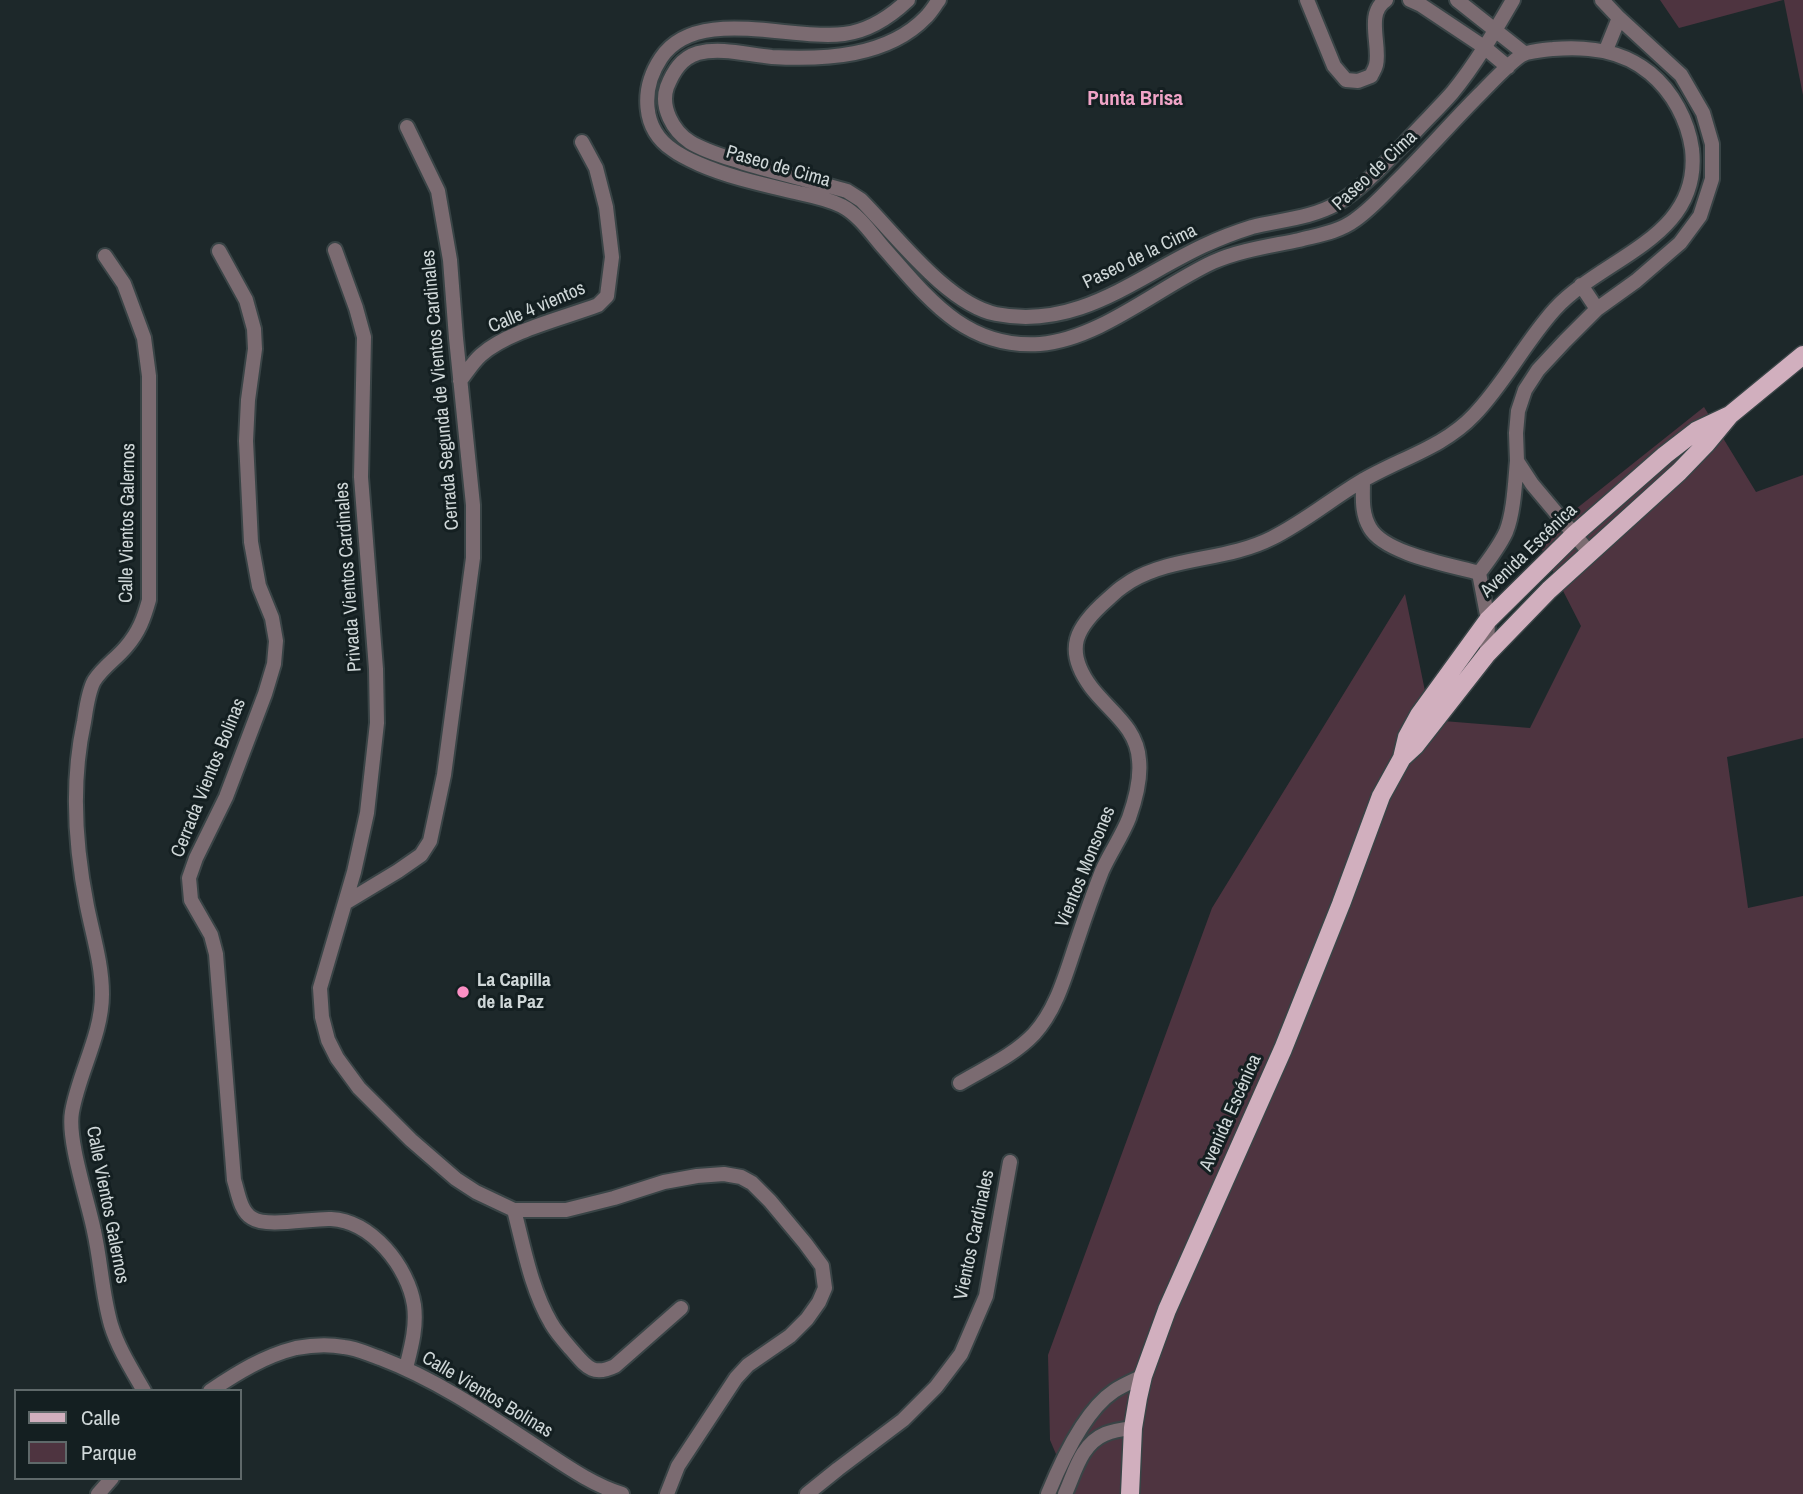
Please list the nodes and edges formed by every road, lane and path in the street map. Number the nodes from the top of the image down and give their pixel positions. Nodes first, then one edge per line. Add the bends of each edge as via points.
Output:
1 (908, 0) edge
2 (939, 0) edge
3 (1307, 0) edge
4 (1387, 0) edge
5 (1410, 0) edge
6 (1457, 0) edge
7 (1513, 0) edge
8 (1602, 0) edge
9 (1619, 18) junction
10 (867, 29) junction
11 (1495, 32) junction
12 (1484, 47) junction
13 (874, 48) junction
14 (1606, 50) junction
15 (1524, 53) junction
16 (1508, 67) junction
17 (407, 127) dead end
18 (582, 142) dead end
19 (335, 250) dead end
20 (219, 251) dead end
21 (106, 256) dead end
22 (1581, 285) junction
23 (1597, 309) junction
24 (1803, 355) edge
25 (460, 381) junction
26 (1730, 415) junction
27 (1517, 461) junction
28 (1363, 480) junction
29 (1575, 534) junction
30 (1589, 552) junction
31 (1479, 573) junction
32 (1488, 620) junction
33 (1487, 654) junction
34 (1402, 758) junction
35 (345, 903) junction
36 (960, 1083) dead end
37 (1010, 1162) dead end
38 (514, 1210) junction
39 (681, 1308) dead end
40 (406, 1368) junction
41 (1143, 1376) junction
42 (143, 1389) edge
43 (213, 1389) edge
44 (1133, 1428) junction
45 (110, 1480) edge
46 (98, 1494) edge
47 (622, 1494) edge
48 (667, 1494) edge
49 (807, 1494) edge
50 (1048, 1494) edge
51 (1065, 1494) edge
52 (1130, 1494) edge

1 - 10 street, Paseo de Cima
2 - 13 street, Paseo de la Cima via 926,18
3 - 4 street via 1335,66 1346,80 1358,81 1371,76 1377,64 1376,13
5 - 12 street
6 - 11 street
7 - 11 street, Paseo de la Cima
8 - 9 street
9 - 14 street
9 - 23 street via 1681,75 1703,113 1712,144 1712,179 1700,216 1680,243
10 - 13 street
10 - 16 street, Paseo de Cima via 834,35 727,29 676,41 651,77 647,109 652,127 673,150 706,167 849,209 940,310 965,328 1015,344 1066,340 1217,260 1349,225
11 - 12 street, Paseo de la Cima
11 - 15 street
12 - 13 street, Paseo de la Cima via 1453,92 1375,175 1338,203 1202,247 1079,309 1022,316 975,307 952,291 847,191 718,155 690,142 674,129 668,115 666,92 673,72 698,53 827,57
12 - 16 street
14 - 15 street
14 - 22 street via 1626,57 1666,88 1688,126 1693,162 1687,195 1666,227
15 - 16 street, Paseo de Cima
17 - 25 street, Cerrada Segunda de Vientos Cardinales via 438,191 450,260
18 - 25 street, Calle 4 vientos via 597,168 606,207 612,257 607,296 598,304 493,346
19 - 35 street, Privada Vientos Cardinales via 365,337 361,477 377,723 367,813
20 - 40 street, Cerrada Vientos Bolinas via 246,300 254,328 246,442 251,542 276,641 265,694 189,878 191,900 216,954 234,1180 242,1207 252,1218 270,1222 334,1219 372,1234 386,1248 402,1272 414,1305 415,1325
21 - 42 street, Calle Vientos Galernos via 124,284 144,338 149,376 149,600 141,627 92,684 83,726 76,826 102,995 100,1020 71,1115 111,1327
22 - 23 street
22 - 28 street via 1559,305 1477,412 1456,432
23 - 27 street via 1538,370 1525,390 1518,411
24 - 26 main road, Avenida Escénica
25 - 35 street, Cerrada Segunda de Vientos Cardinales via 473,505 473,558 437,815 421,855
26 - 29 main road, Avenida Escénica via 1675,447
26 - 30 main road, Avenida Escénica via 1679,472
27 - 29 street
27 - 31 street via 1507,530
28 - 31 street via 1362,504 1371,531 1413,556
28 - 36 street, Vientos Monsones via 1268,541 1145,573 1123,585 1079,629 1078,664 1135,740 1139,757 1135,797 1128,821 1105,863 1056,1001 1038,1030 1015,1051
29 - 30 street
29 - 32 main road, Avenida Escénica
30 - 33 main road, Avenida Escénica
31 - 32 street
32 - 33 street
32 - 34 main road, Avenida Escénica via 1419,715
33 - 34 main road, Avenida Escénica
34 - 41 main road, Avenida Escénica via 1381,796 1283,1049 1167,1310
35 - 38 street, Privada Vientos Cardinales via 320,988 322,1017 337,1058 359,1088 456,1179
37 - 49 street, Vientos Cardinales via 986,1296 961,1354 903,1420
38 - 39 street via 535,1290 551,1325 594,1371 615,1366
38 - 48 street via 566,1210 664,1182 724,1174 741,1177 770,1201 822,1266 825,1288 819,1302 790,1336 736,1378 678,1466
40 - 43 street, Calle Vientos Bolinas via 347,1347 323,1345 298,1348 257,1363
40 - 47 street, Calle Vientos Bolinas via 574,1471
41 - 44 main road, Avenida Escénica
41 - 50 street via 1112,1392 1097,1406 1069,1448
44 - 51 street via 1096,1438 1080,1457
44 - 52 main road, Avenida Escénica
45 - 46 street

